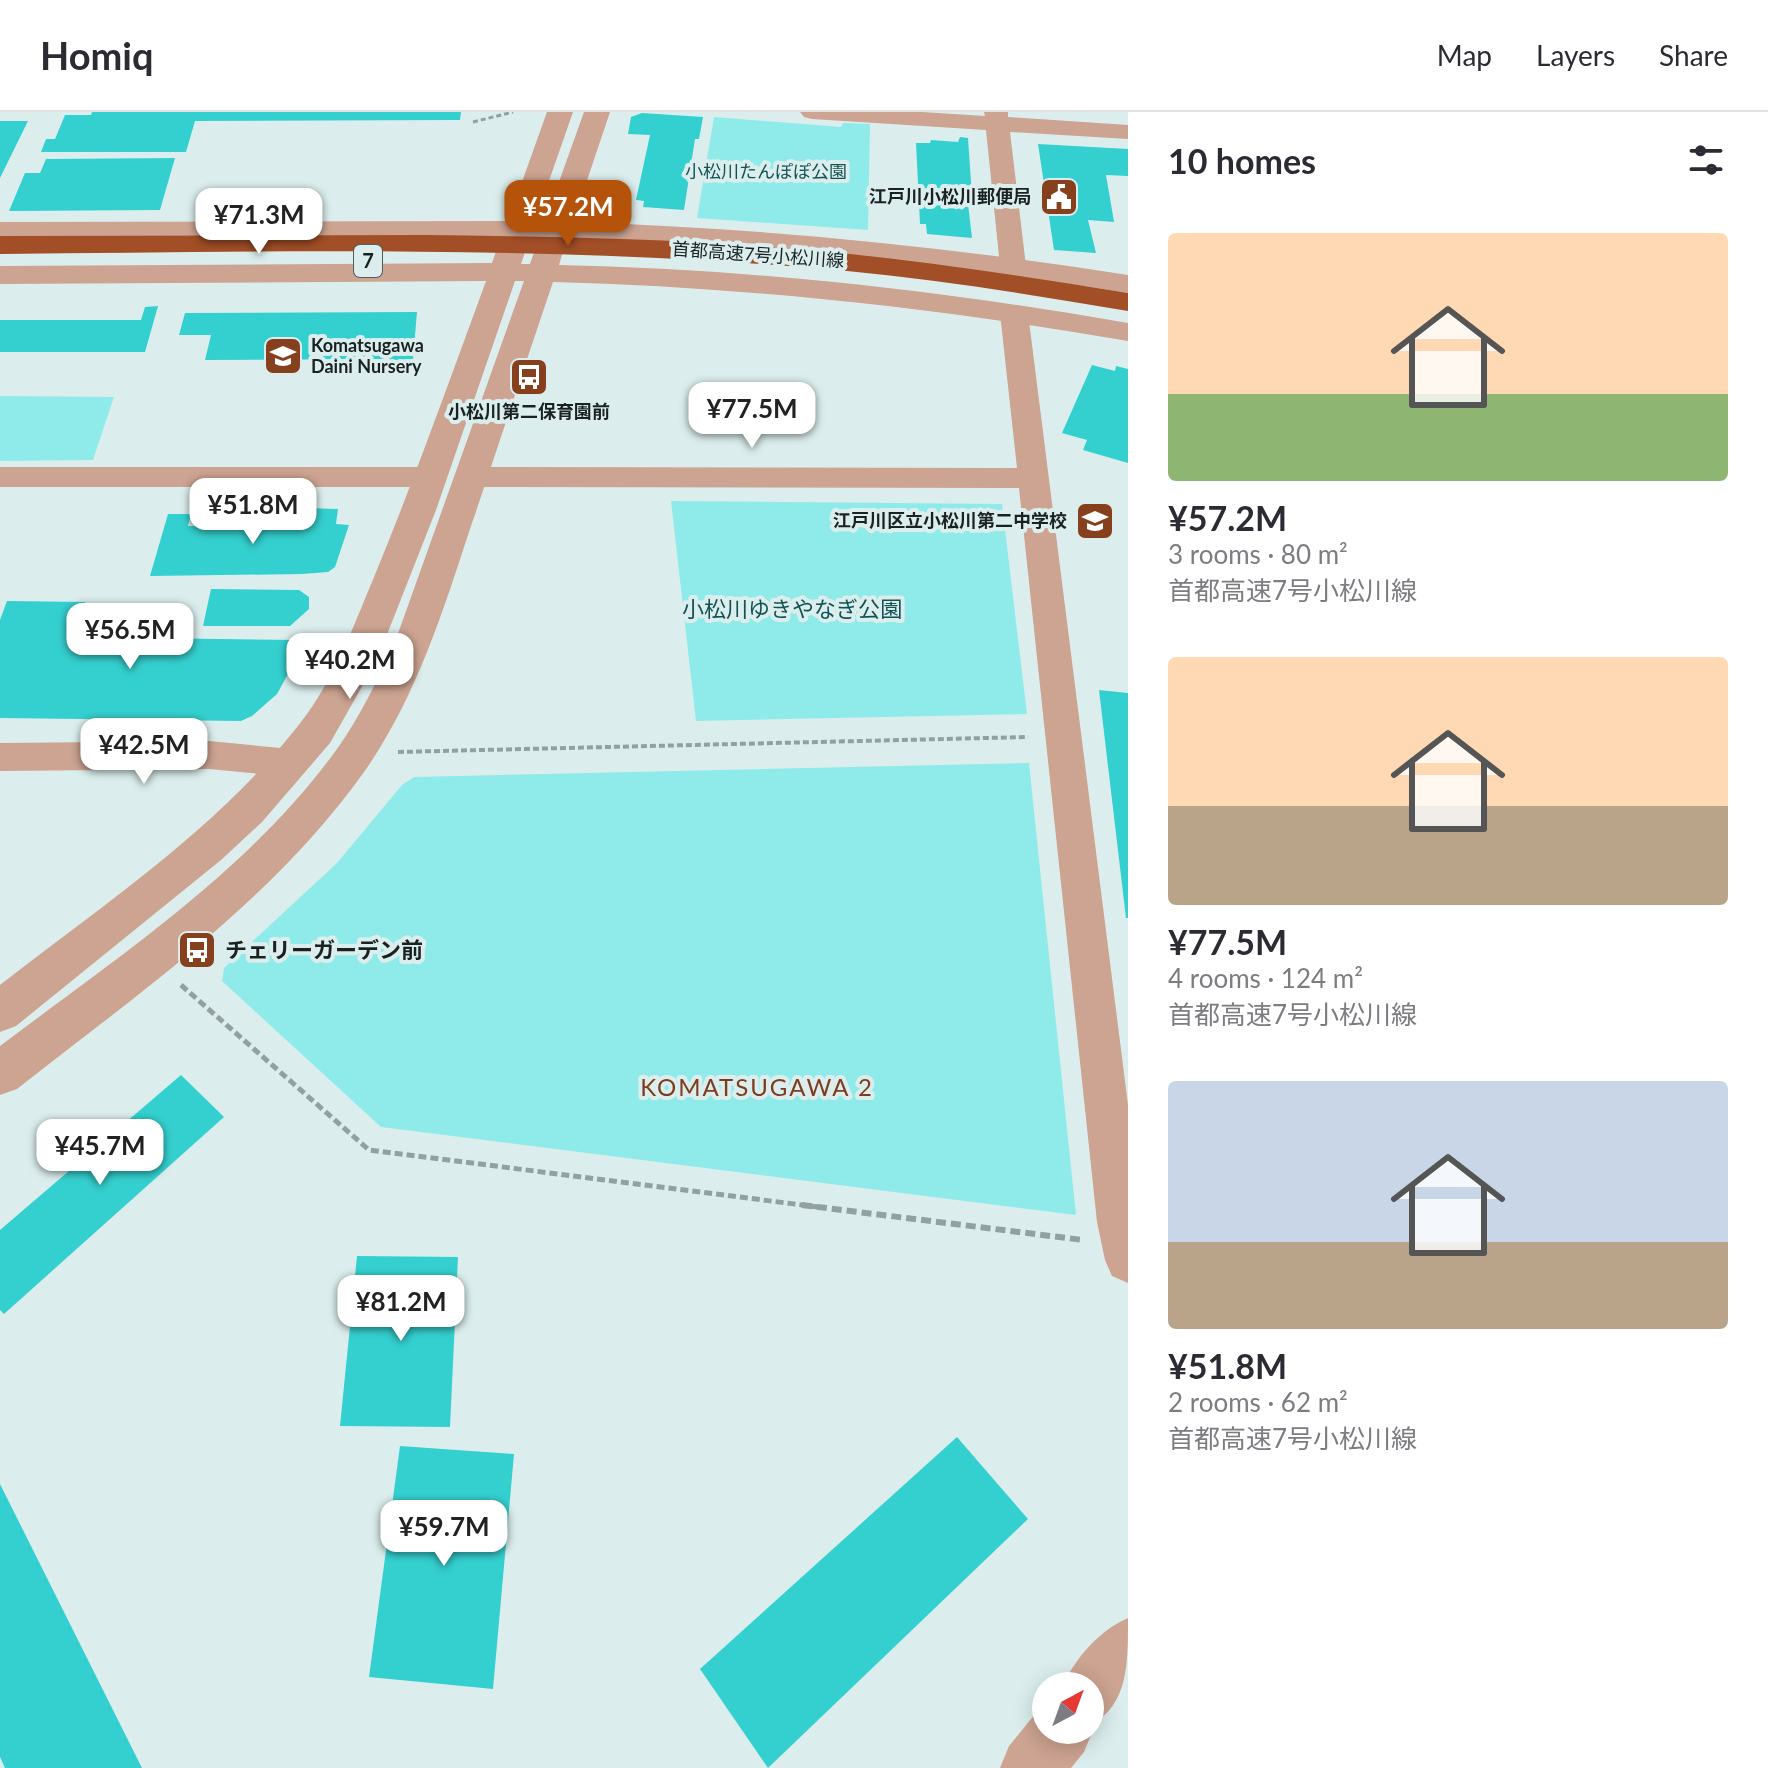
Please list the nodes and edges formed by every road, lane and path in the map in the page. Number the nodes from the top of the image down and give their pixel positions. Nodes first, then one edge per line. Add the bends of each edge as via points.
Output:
1 (481, 112) edge
2 (513, 112) edge
3 (560, 112) edge
4 (597, 112) edge
5 (812, 112) edge
6 (996, 118) edge
7 (484, 119) junction
8 (473, 122) dead end
9 (1128, 132) edge
10 (0, 230) edge
11 (537, 230) junction
12 (0, 245) edge
13 (0, 262) edge
14 (1013, 266) junction
15 (522, 274) junction
16 (0, 275) edge
17 (1128, 284) edge
18 (1128, 302) edge
19 (1014, 313) junction
20 (1128, 321) edge
21 (1128, 332) edge
22 (0, 477) edge
23 (431, 477) junction
24 (472, 477) junction
25 (1034, 478) junction
26 (1029, 737) dead end
27 (393, 752) dead end
28 (0, 757) edge
29 (291, 763) junction
30 (178, 982) dead end
31 (0, 1012) edge
32 (0, 1074) edge
33 (1095, 1241) dead end
34 (1128, 1260) edge
35 (1128, 1648) edge
36 (1104, 1678) edge
37 (1051, 1744) edge
38 (1031, 1768) edge

1 - 7 path
2 - 7 path
3 - 11 street
4 - 11 street
5 - 6 street
6 - 9 street
6 - 14 street
7 - 8 path
10 - 11 street
11 - 14 street via 759,238
11 - 15 street
12 - 18 highway, 首都高速7号小松川線 / 7 via 524,244 735,252 953,273
13 - 20 highway, 首都高速7号小松川線 / 7 via 407,261 706,269 948,290
14 - 17 street
15 - 16 street
15 - 19 street via 848,292
15 - 23 street
15 - 24 street
19 - 21 street
19 - 25 street
22 - 23 street
23 - 29 street via 358,660 316,732
24 - 25 street
24 - 32 street via 414,642 378,716 331,784 253,871
25 - 34 street
26 - 27 path
28 - 29 street via 209,755
29 - 31 street via 206,848
30 - 33 path via 369,1150
35 - 36 street
37 - 38 street

